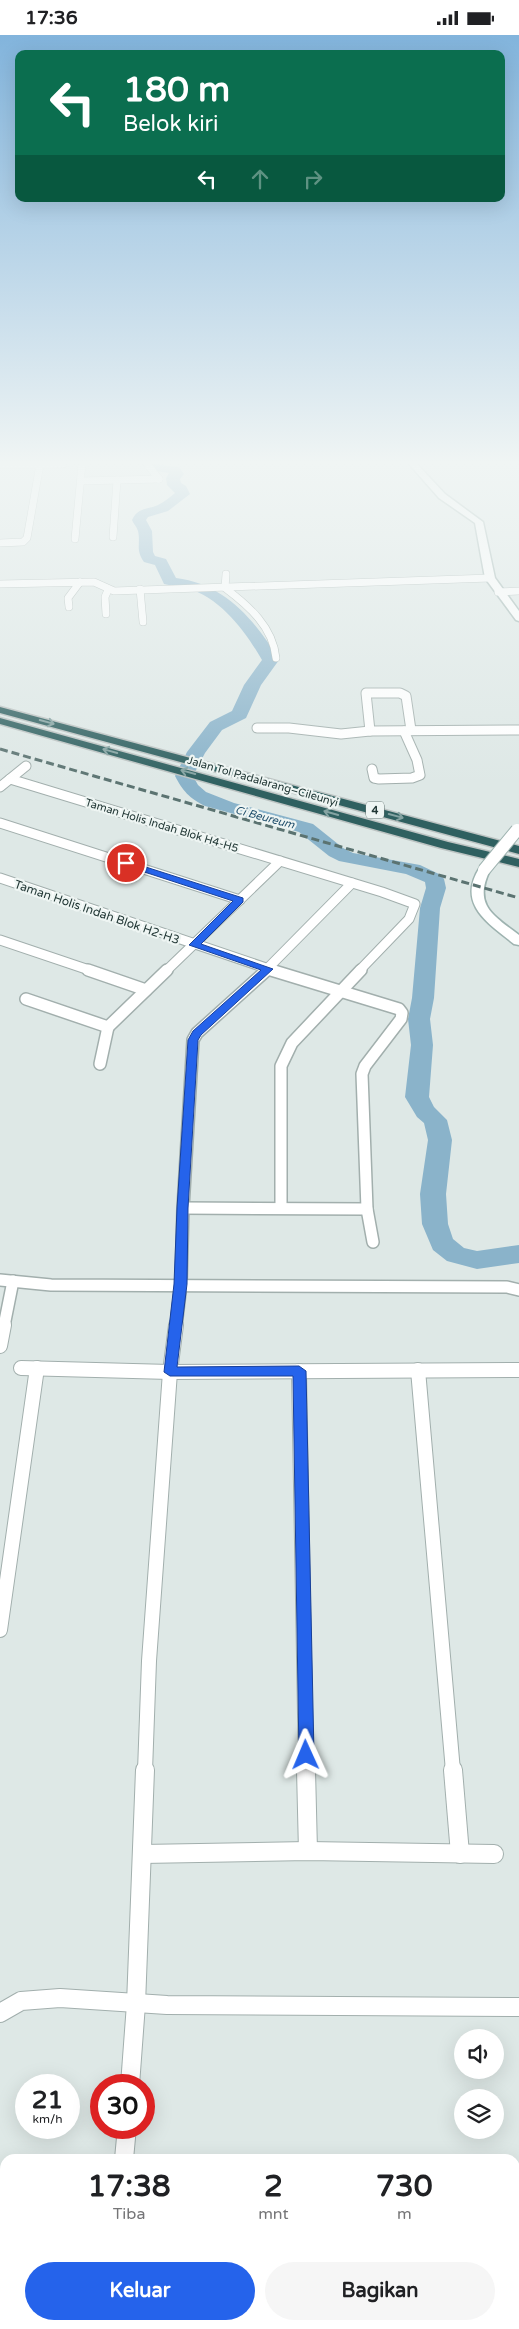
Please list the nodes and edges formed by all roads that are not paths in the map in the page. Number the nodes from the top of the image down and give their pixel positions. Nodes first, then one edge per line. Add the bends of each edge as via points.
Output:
1 (489, 571) edge
2 (226, 574) dead end
3 (490, 578) junction
4 (80, 582) junction
5 (0, 584) edge
6 (225, 588) junction
7 (140, 589) junction
8 (108, 590) junction
9 (519, 591) edge
10 (498, 592) junction
11 (70, 607) dead end
12 (106, 614) dead end
13 (519, 618) edge
14 (143, 622) dead end
15 (276, 658) dead end
16 (0, 710) edge
17 (0, 721) edge
18 (257, 728) dead end
19 (370, 731) junction
20 (407, 731) junction
21 (519, 731) edge
22 (26, 766) dead end
23 (372, 769) dead end
24 (10, 779) junction
25 (0, 787) edge
26 (0, 823) edge
27 (518, 828) edge
28 (445, 845) junction
29 (519, 850) edge
30 (280, 861) junction
31 (519, 863) edge
32 (519, 868) edge
33 (0, 878) edge
34 (352, 883) junction
35 (240, 900) junction
36 (0, 940) edge
37 (519, 941) edge
38 (194, 945) junction
39 (268, 969) junction
40 (146, 991) junction
41 (340, 991) junction
42 (26, 999) dead end
43 (108, 1027) junction
44 (100, 1064) dead end
45 (281, 1207) junction
46 (183, 1208) junction
47 (367, 1209) junction
48 (373, 1242) dead end
49 (6, 1281) edge
50 (180, 1284) junction
51 (519, 1290) edge
52 (0, 1346) edge
53 (21, 1368) dead end
54 (37, 1368) junction
55 (519, 1370) edge
56 (299, 1371) junction
57 (418, 1371) junction
58 (170, 1372) junction
59 (0, 1630) edge
60 (308, 1851) junction
61 (142, 1854) junction
62 (460, 1854) junction
63 (494, 1854) dead end
64 (136, 2004) junction
65 (519, 2007) edge
66 (0, 2013) edge
67 (131, 2074) edge
68 (126, 2139) edge
69 (124, 2154) edge

1 - 3 street
2 - 6 street
3 - 6 street
3 - 10 street
4 - 5 street
4 - 8 street via 100,583
4 - 11 street via 68,598
6 - 7 street
6 - 15 street via 254,611 274,641
7 - 8 street
7 - 14 street
8 - 12 street
9 - 10 street
10 - 13 street
16 -> 29 highway, Jalan Tol Padalarang–Cileunyi / 4
28 -> 17 highway, Jalan Tol Padalarang–Cileunyi / 4
18 - 19 street
19 - 20 street
19 - 20 street via 366,693 400,693 406,696
20 - 21 street
20 - 23 street via 420,775 378,779
22 - 24 street
24 - 25 street
24 - 30 street, Taman Holis Indah Blok H4-H5
26 - 35 street
27 - 37 street, bridge via 484,870 476,890 484,911
28 - 31 highway, Jalan Tol Padalarang–Cileunyi / 4
28 - 32 highway
30 - 34 street, Taman Holis Indah Blok H4-H5
30 - 35 street
33 - 38 street, Taman Holis Indah Blok H2-H3
34 - 39 street
34 - 41 street, Taman Holis Indah Blok H4-H5 via 410,901 415,907 408,919
35 - 38 street
36 - 40 street
38 - 39 street, Taman Holis Indah Blok H2-H3
38 - 40 street
39 - 41 street, Taman Holis Indah Blok H2-H3
39 - 46 street via 193,1040
40 - 43 street
41 - 45 street via 292,1043 281,1066
41 - 47 street, Taman Holis Indah Blok H2-H3 via 399,1009 402,1013 362,1074
42 - 43 street
43 - 44 street
45 - 46 street
45 - 47 street
46 - 50 street
47 - 48 street
49 - 50 street via 51,1285
49 - 52 street
50 - 51 street via 507,1287
50 - 58 street
53 - 54 street
54 - 58 street
54 - 59 street
55 - 57 street
56 - 57 street
56 - 58 street
56 - 60 street
57 - 62 street
58 - 61 street via 149,1661
60 - 61 street
60 - 62 street
61 - 64 street
62 - 63 street
64 - 65 street
64 - 66 street via 50,1999 21,2001
64 - 67 street
68 - 69 street

